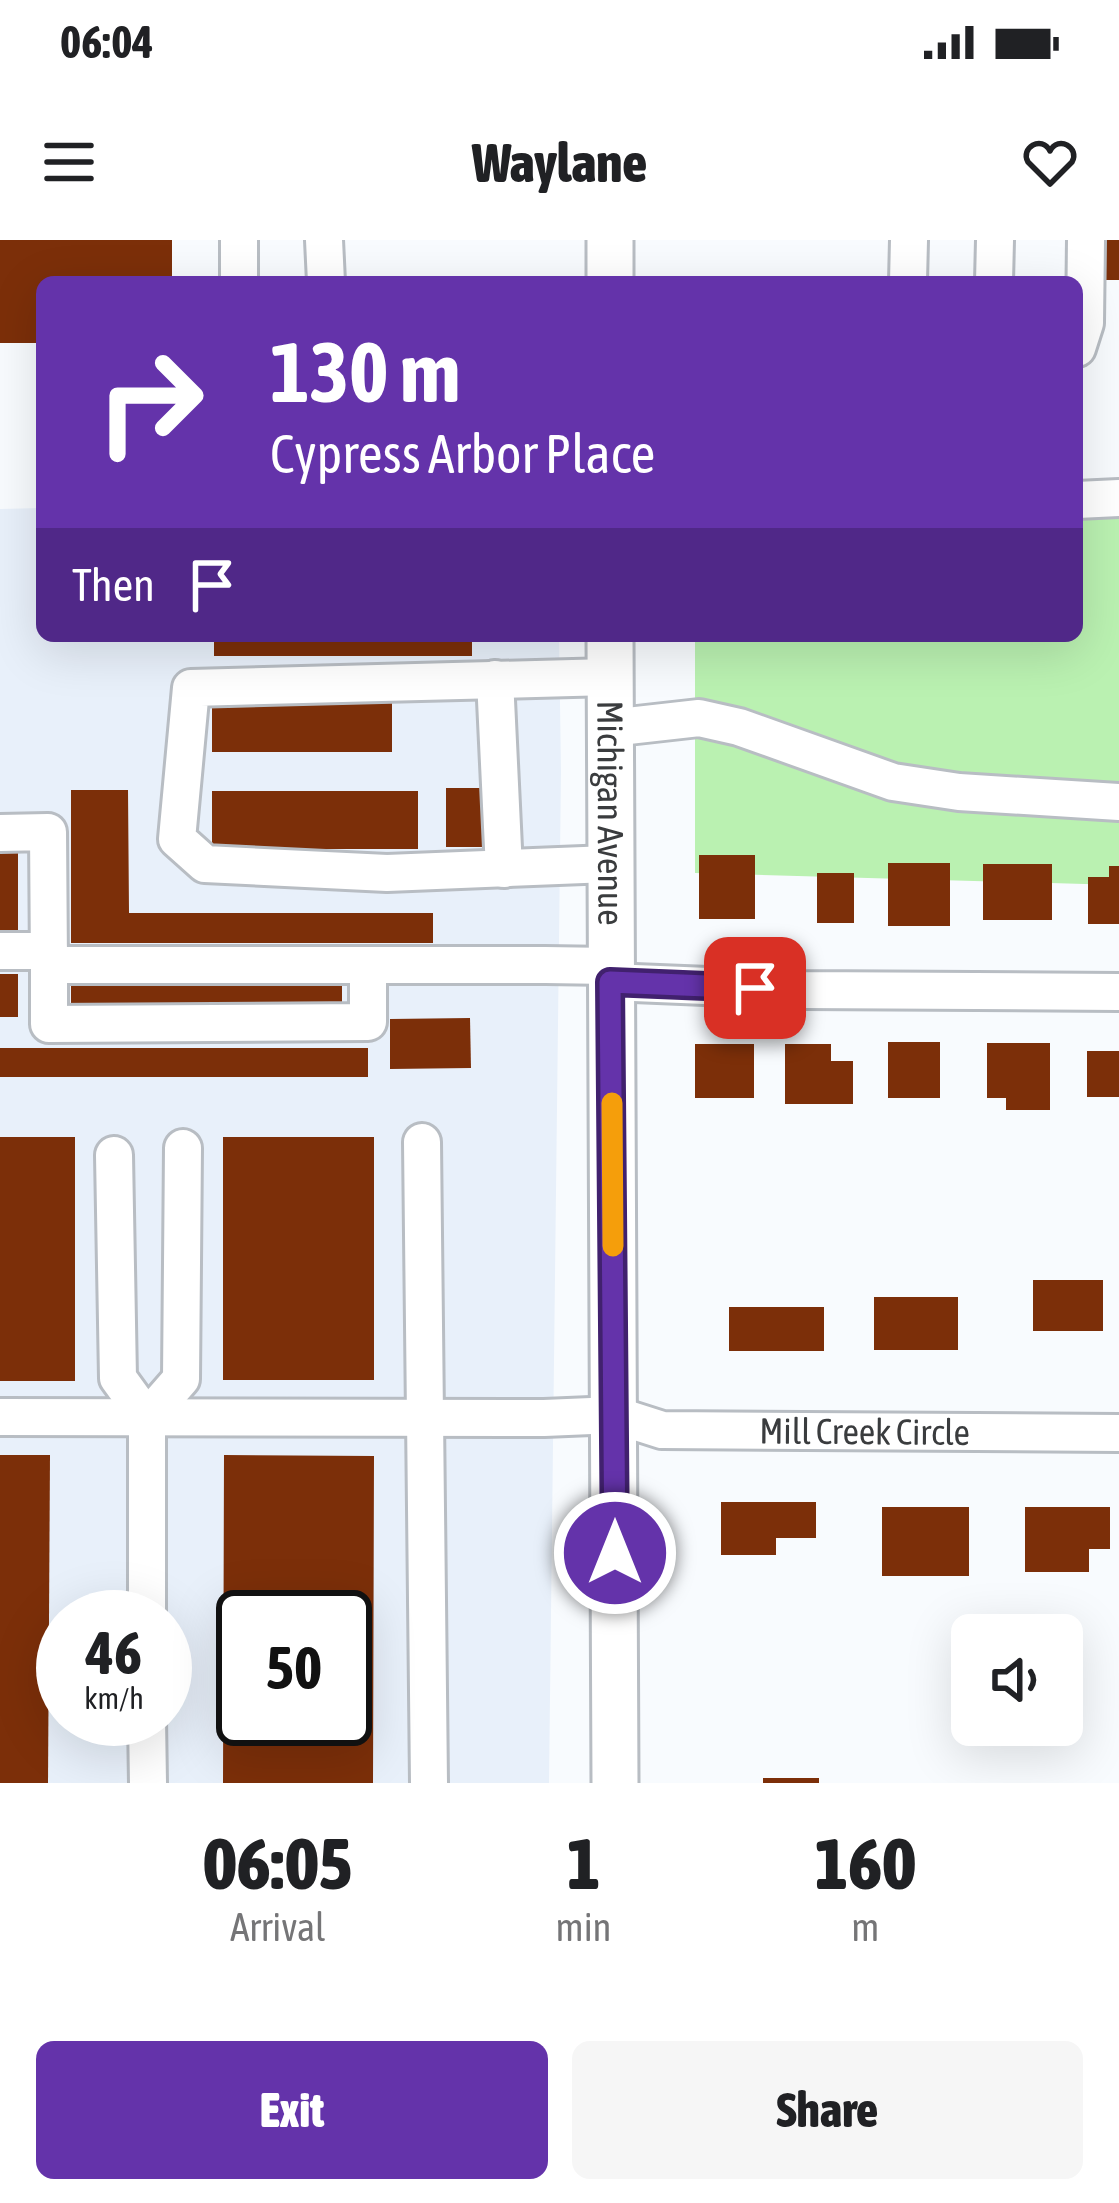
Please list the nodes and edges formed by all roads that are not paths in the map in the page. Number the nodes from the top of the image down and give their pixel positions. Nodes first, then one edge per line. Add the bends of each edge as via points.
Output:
1 (238, 240) edge
2 (324, 240) edge
3 (610, 240) edge
4 (909, 240) edge
5 (995, 240) edge
6 (1086, 240) edge
7 (239, 276) edge
8 (326, 276) edge
9 (610, 276) edge
10 (908, 276) edge
11 (994, 276) edge
12 (1083, 329) edge
13 (1119, 498) edge
14 (1083, 500) edge
15 (610, 657) edge
16 (495, 679) junction
17 (610, 728) junction
18 (1119, 802) edge
19 (0, 832) edge
20 (609, 863) junction
21 (504, 869) junction
22 (0, 951) edge
23 (49, 958) junction
24 (368, 965) junction
25 (610, 974) junction
26 (1119, 992) edge
27 (422, 1142) dead end
28 (183, 1148) dead end
29 (114, 1155) dead end
30 (615, 1415) junction
31 (0, 1418) edge
32 (147, 1418) junction
33 (425, 1418) junction
34 (1119, 1433) edge
35 (147, 1590) edge
36 (148, 1746) edge
37 (148, 1783) edge
38 (429, 1783) edge
39 (615, 1783) edge

1 - 7 street
2 - 8 street
3 - 9 main road
4 - 10 street
5 - 11 street
6 - 12 street
13 - 14 street
15 - 16 street
15 - 17 main road, Michigan Avenue
16 - 21 street
16 - 21 street via 190,688 177,839 205,864
17 - 18 street via 699,718 893,782
17 - 20 main road, Michigan Avenue
19 - 23 street via 48,832
20 - 21 street
20 - 25 main road, Michigan Avenue
22 - 23 street
23 - 24 street
23 - 24 street via 50,1024 368,1022
24 - 25 street
25 - 26 street via 802,990
25 - 30 main road, Michigan Avenue
27 - 33 street
28 - 32 street via 181,1379
29 - 32 street via 118,1378
30 - 33 street, Mill Creek Circle
30 - 34 street, Mill Creek Circle via 662,1430
30 - 39 main road, Michigan Avenue
31 - 32 street, Mill Creek Circle
32 - 33 street, Mill Creek Circle
32 - 35 street
33 - 38 street
36 - 37 street

